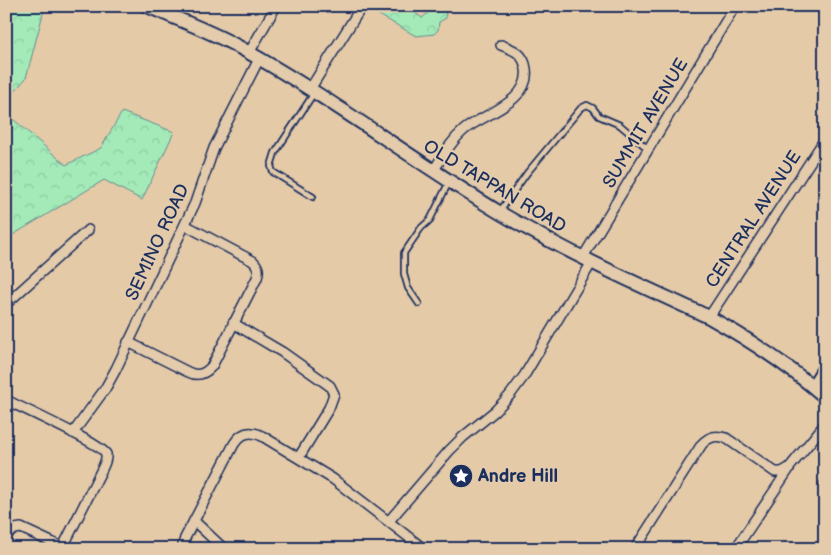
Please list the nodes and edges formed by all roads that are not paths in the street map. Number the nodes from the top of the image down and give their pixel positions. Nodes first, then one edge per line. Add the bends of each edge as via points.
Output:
1 (146, 6) edge
2 (276, 6) edge
3 (362, 6) edge
4 (735, 6) edge
5 (501, 45) dead end
6 (254, 56) junction
7 (312, 90) junction
8 (825, 139) edge
9 (648, 149) junction
10 (434, 170) junction
11 (450, 180) junction
12 (313, 198) dead end
13 (499, 212) junction
14 (185, 225) junction
15 (88, 230) dead end
16 (588, 260) junction
17 (6, 304) edge
18 (419, 304) dead end
19 (709, 317) junction
20 (233, 323) junction
21 (128, 342) junction
22 (825, 367) edge
23 (813, 386) junction
24 (825, 396) edge
25 (6, 400) edge
26 (825, 424) edge
27 (73, 433) junction
28 (299, 457) junction
29 (789, 468) junction
30 (194, 521) junction
31 (389, 522) junction
32 (6, 535) edge
33 (62, 548) edge
34 (736, 548) edge
35 (184, 549) edge
36 (224, 549) edge
37 (424, 549) edge
38 (634, 549) edge

1 - 6 main road, OLD TAPPAN ROAD via 212,33
2 - 6 street, SEMINO ROAD
3 - 7 street
4 - 9 street, SUMMIT AVENUE
5 - 10 street via 515,50 525,60 527,75 523,89 513,100 465,129 452,142
6 - 7 main road, OLD TAPPAN ROAD
6 - 14 street, SEMINO ROAD
7 - 10 main road, OLD TAPPAN ROAD
7 - 12 lane via 275,153 271,166 273,172
8 - 19 street, CENTRAL AVENUE
9 - 13 lane via 620,125 599,116 587,105 581,108 527,173
9 - 16 street, SUMMIT AVENUE
10 - 11 main road, OLD TAPPAN ROAD
11 - 13 main road, OLD TAPPAN ROAD
11 - 18 lane via 430,220 404,252 408,288
13 - 16 main road, OLD TAPPAN ROAD
14 - 20 street via 258,266 259,272
14 - 21 street, SEMINO ROAD
15 - 17 street
16 - 19 main road, OLD TAPPAN ROAD
16 - 31 street via 524,376 510,395 450,451
19 - 23 main road, OLD TAPPAN ROAD via 761,348
20 - 21 street via 212,366 202,374 188,372
20 - 28 street via 289,357 330,386 334,394
21 - 27 street, SEMINO ROAD via 105,389
22 - 23 main road
23 - 24 main road, OLD TAPPAN ROAD
25 - 27 street
26 - 29 street
27 - 33 street via 103,450 106,461
28 - 30 street via 256,433 244,434 234,444
28 - 31 street
29 - 34 street
29 - 38 street via 775,472 726,438 708,438
30 - 35 street via 183,544
30 - 36 street
31 - 37 street
32 - 33 street via 22,528

